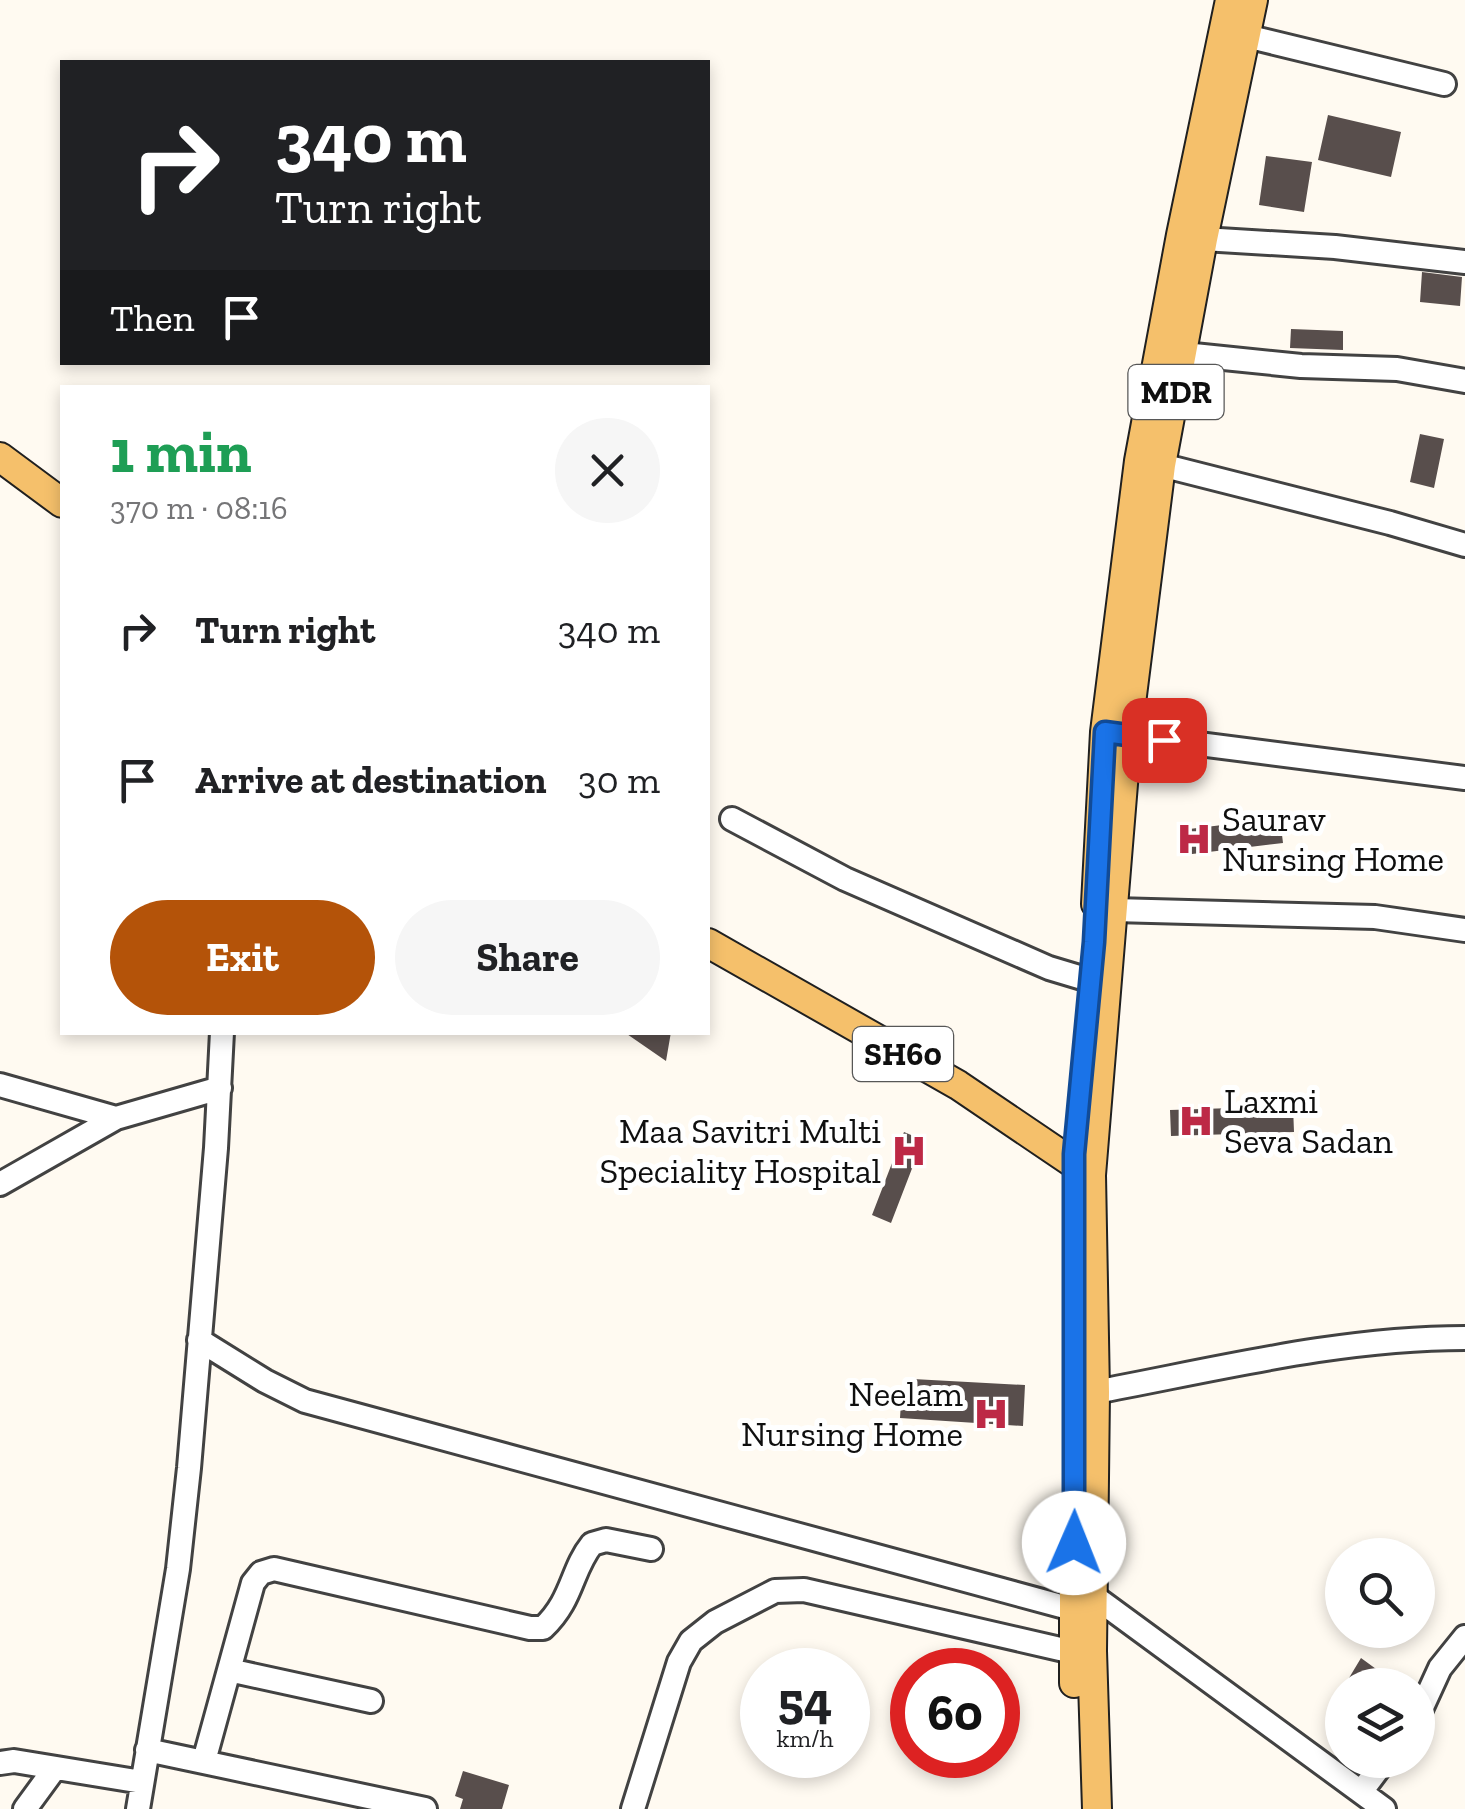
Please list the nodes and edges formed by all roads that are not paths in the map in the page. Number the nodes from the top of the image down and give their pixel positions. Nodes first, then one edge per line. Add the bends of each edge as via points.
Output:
1 (1230, 0) edge
2 (1253, 0) edge
3 (1246, 36) junction
4 (1444, 84) dead end
5 (1203, 240) junction
6 (1465, 262) edge
7 (1184, 354) junction
8 (1465, 381) edge
9 (0, 458) edge
10 (1162, 465) junction
11 (60, 502) edge
12 (1465, 545) edge
13 (1116, 733) junction
14 (1465, 778) edge
15 (732, 819) dead end
16 (1109, 830) junction
17 (1114, 910) junction
18 (1465, 930) edge
19 (710, 945) edge
20 (1089, 980) junction
21 (222, 1035) edge
22 (0, 1085) edge
23 (220, 1088) junction
24 (116, 1118) junction
25 (1083, 1170) junction
26 (0, 1184) edge
27 (1465, 1338) edge
28 (199, 1340) junction
29 (1095, 1392) junction
30 (651, 1549) dead end
31 (1080, 1595) junction
32 (1465, 1638) edge
33 (1073, 1652) junction
34 (229, 1670) junction
35 (1435, 1679) edge
36 (371, 1701) dead end
37 (147, 1750) junction
38 (204, 1761) junction
39 (0, 1763) edge
40 (55, 1768) junction
41 (1371, 1778) edge
42 (142, 1782) junction
43 (1361, 1792) junction
44 (25, 1809) edge
45 (138, 1809) edge
46 (425, 1809) edge
47 (633, 1809) edge
48 (1078, 1809) edge
49 (1098, 1809) edge
50 (1384, 1809) edge

1 - 13 main road, MDR via 1139,462
2 - 3 main road, MDR
3 - 4 street
3 - 5 main road, MDR
5 - 6 street
5 - 7 main road, MDR
7 - 8 street via 1396,369
7 - 10 main road, MDR
9 - 11 main road
10 - 12 street
10 - 13 main road, MDR
13 - 14 street
13 - 16 main road, MDR
15 - 20 street via 846,879
16 - 17 main road, MDR
16 - 20 main road, MDR
17 - 18 street via 1375,917
17 - 25 main road, MDR
19 - 25 main road, SH60 via 958,1085
20 - 25 main road, MDR
21 - 23 street
22 - 24 street
23 - 24 street
23 - 28 street
24 - 26 street
25 - 29 main road, MDR
25 - 31 main road, MDR
27 - 29 street via 1344,1344
28 - 31 street via 305,1401
28 - 37 street via 178,1569
29 - 31 main road, MDR
30 - 34 street via 606,1540 592,1544 573,1587 543,1628 274,1569 261,1572
31 - 33 main road, MDR
31 - 43 street
31 - 49 main road, MDR
32 - 35 street
33 - 47 street via 846,1598 775,1591 692,1641 679,1662
33 - 48 main road, MDR
34 - 36 street
34 - 38 street
37 - 38 street
37 - 42 street
38 - 46 street
39 - 40 street
40 - 42 street
40 - 44 street
41 - 43 street
42 - 45 street
43 - 50 street

